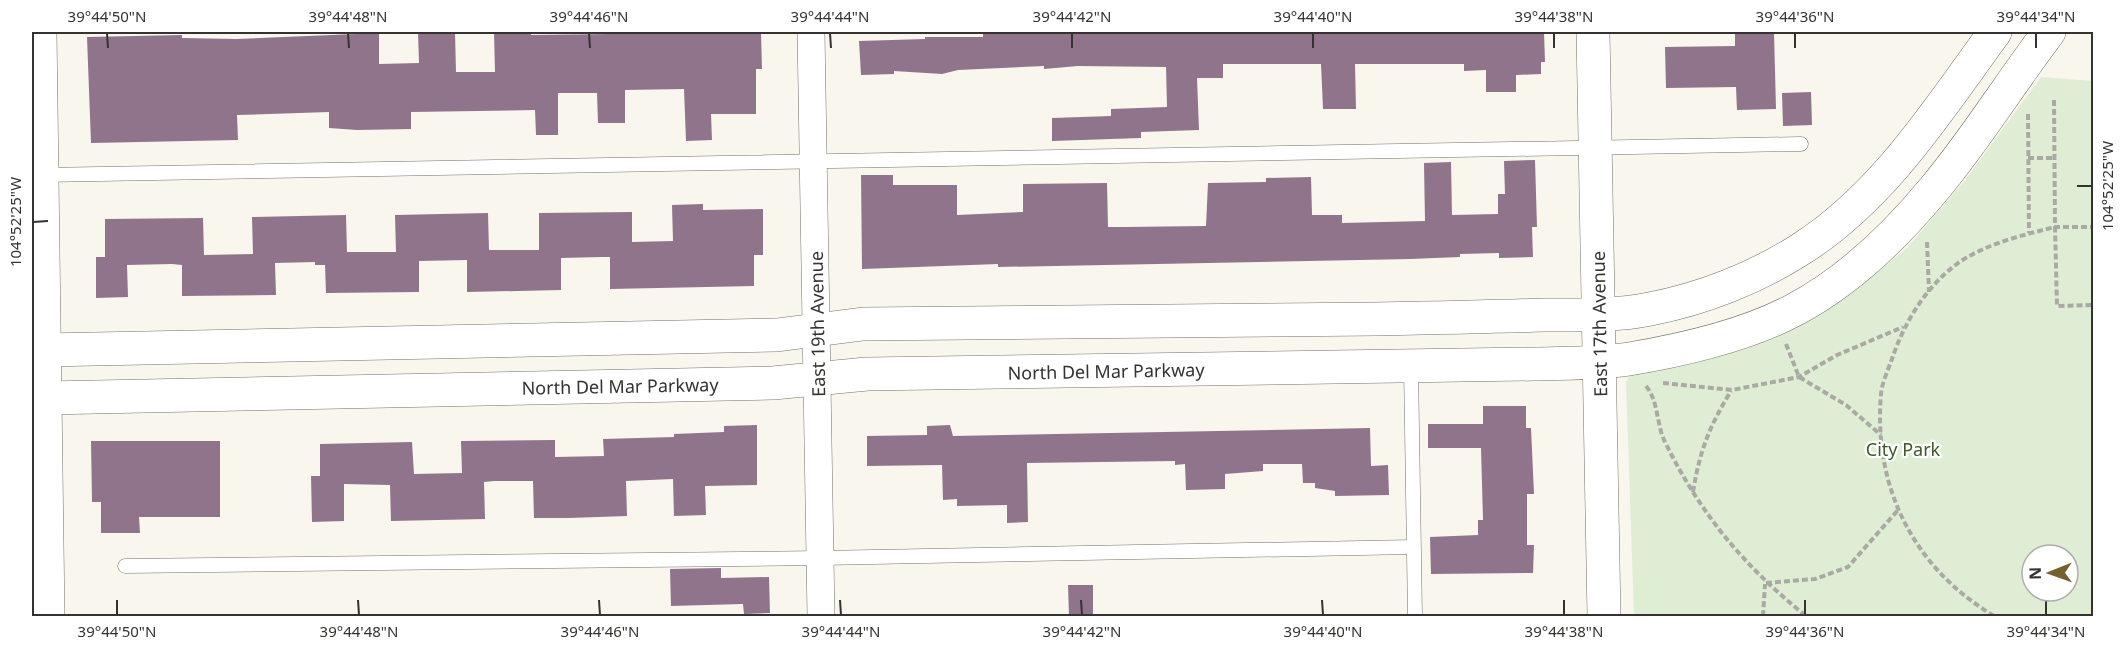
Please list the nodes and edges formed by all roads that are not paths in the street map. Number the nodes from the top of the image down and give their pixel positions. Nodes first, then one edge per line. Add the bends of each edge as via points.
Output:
1 (40, 32) edge
2 (811, 32) edge
3 (1593, 32) edge
4 (1995, 32) edge
5 (2049, 32) edge
6 (1801, 144) dead end
7 (1595, 146) junction
8 (813, 162) junction
9 (42, 175) junction
10 (1598, 314) junction
11 (817, 330) junction
12 (38, 353) edge
13 (1599, 362) junction
14 (1411, 366) junction
15 (818, 379) junction
16 (39, 394) edge
17 (1413, 547) junction
18 (820, 558) junction
19 (124, 566) dead end
20 (48, 616) edge
21 (821, 616) edge
22 (1415, 616) edge
23 (1604, 616) edge

1 - 9 street
2 - 8 street, East 19th Avenue
3 - 7 street, East 17th Avenue
4 - 10 street via 1912,145 1869,193 1816,239 1759,272 1710,292 1648,310
5 - 13 street, North Del Mar Parkway via 1935,189 1899,229 1832,284 1794,310 1699,343
6 - 7 lane
7 - 8 lane
7 - 10 street, East 17th Avenue
8 - 9 lane
8 - 11 street, East 19th Avenue
9 - 12 street
10 - 11 street via 863,324
10 - 13 street, East 17th Avenue
11 - 12 street via 777,335
11 - 15 street, East 19th Avenue
12 - 16 street
13 - 14 street, North Del Mar Parkway
13 - 23 street, East 17th Avenue
14 - 15 street, North Del Mar Parkway via 867,374
14 - 17 lane
15 - 16 street, North Del Mar Parkway
15 - 18 street, East 19th Avenue
16 - 20 street
17 - 18 lane
17 - 22 lane
18 - 19 lane
18 - 21 street, East 19th Avenue

